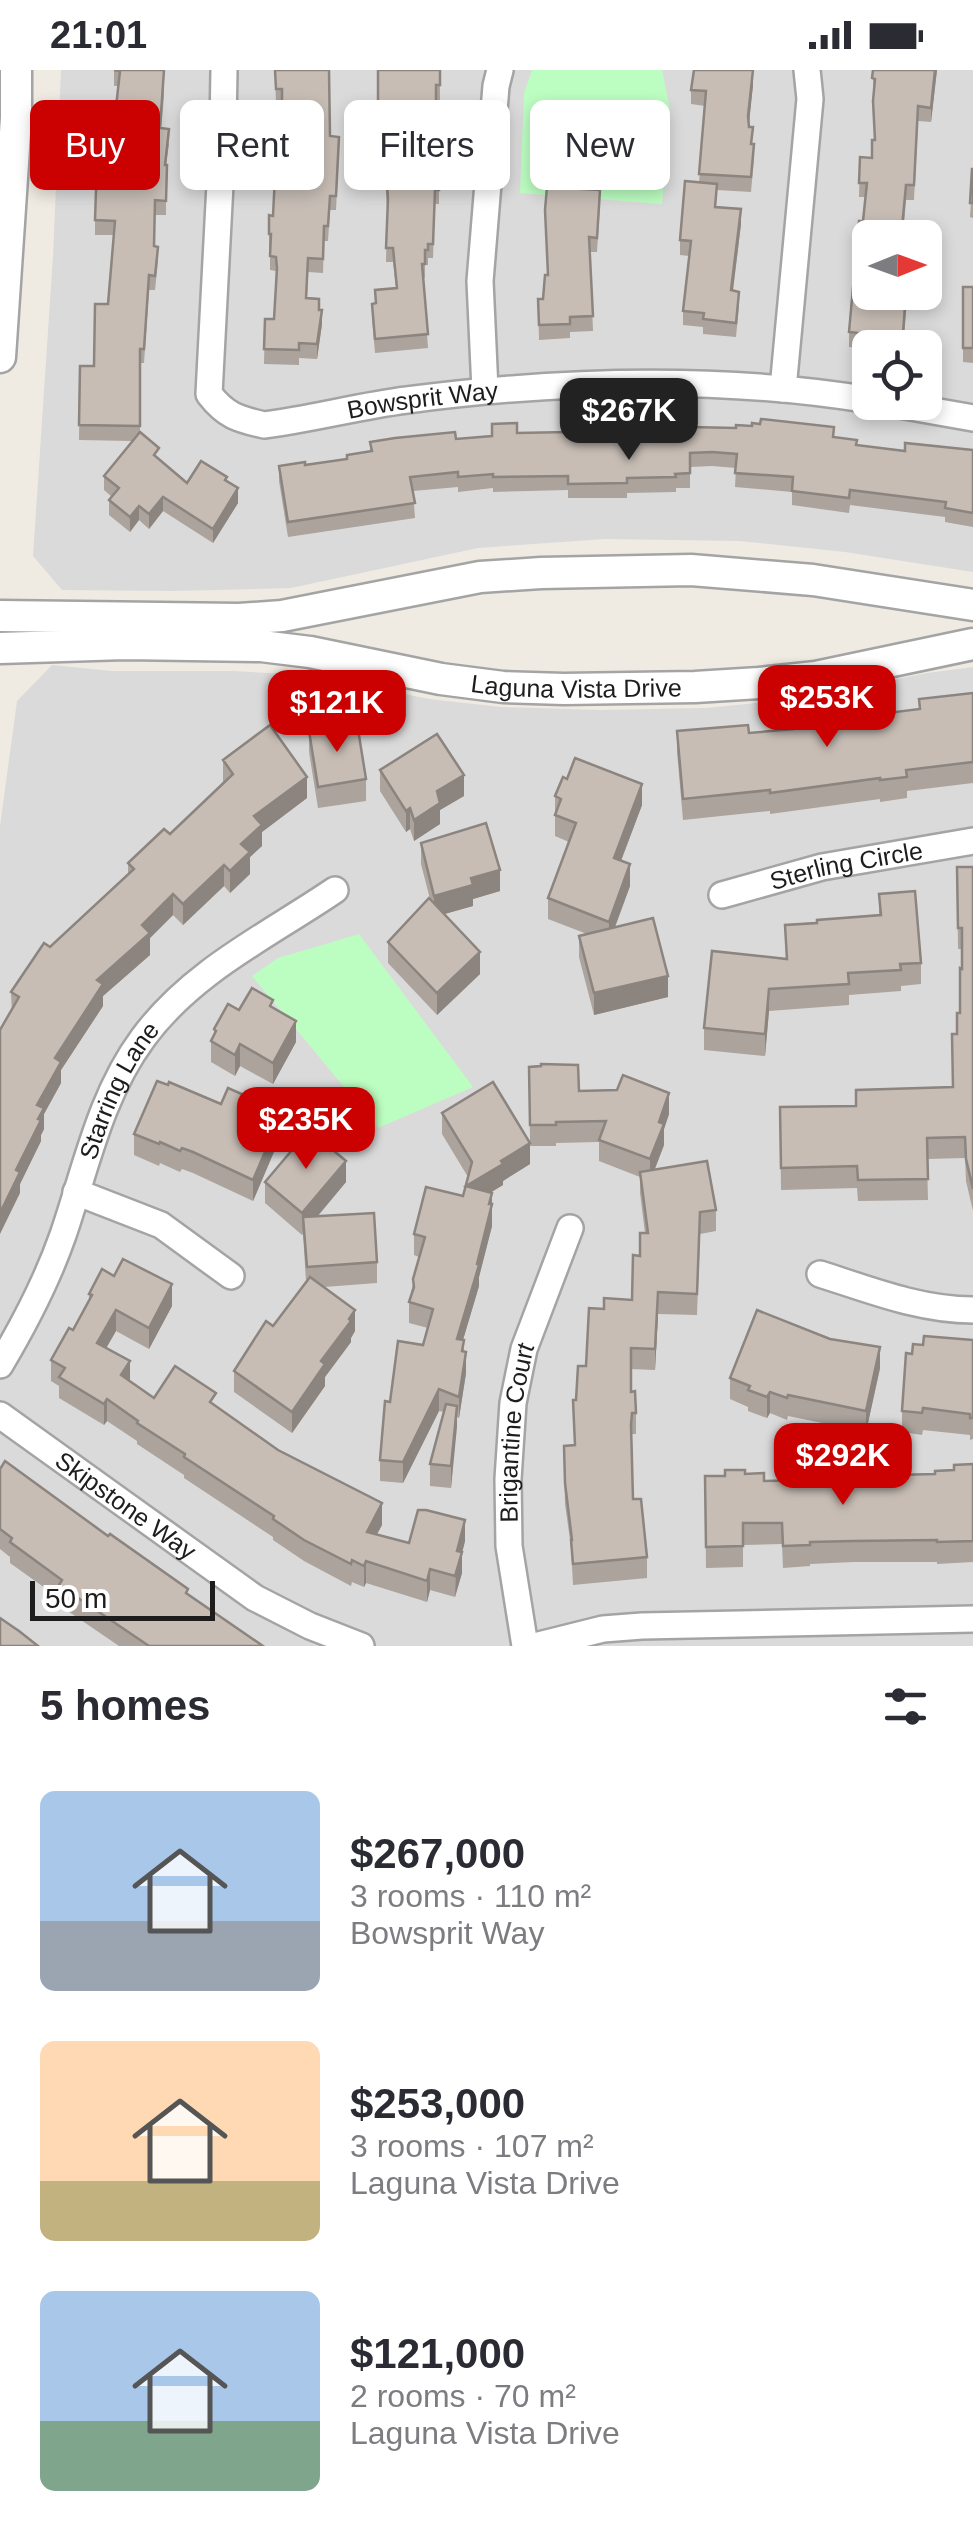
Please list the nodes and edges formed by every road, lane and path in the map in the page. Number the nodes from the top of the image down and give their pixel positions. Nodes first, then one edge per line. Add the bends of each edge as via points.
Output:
1 (16, 70) edge
2 (224, 70) edge
3 (500, 70) edge
4 (806, 70) edge
5 (0, 358) edge
6 (782, 389) junction
7 (485, 390) junction
8 (852, 398) edge
9 (942, 413) edge
10 (973, 418) edge
11 (973, 606) edge
12 (0, 616) edge
13 (973, 644) edge
14 (0, 648) edge
15 (973, 841) edge
16 (335, 890) dead end
17 (722, 895) dead end
18 (76, 1192) junction
19 (570, 1228) dead end
20 (820, 1274) dead end
21 (231, 1276) dead end
22 (973, 1310) edge
23 (0, 1365) edge
24 (0, 1415) edge
25 (973, 1619) edge
26 (361, 1646) edge
27 (526, 1646) edge
28 (535, 1646) edge

1 - 5 street
2 - 7 street, Bowsprit Way via 209,394 221,409 264,425
3 - 7 street via 480,281
4 - 6 street via 810,100
6 - 7 street, Bowsprit Way via 686,384
6 - 8 street, Bowsprit Way
9 - 10 street
11 - 12 street via 814,580 691,570 480,577 239,620
13 - 14 street, Laguna Vista Drive via 759,684 564,689 441,679 261,646
15 - 17 street, Sterling Circle via 822,868
16 - 18 street, Starring Lane via 175,1000 116,1083
18 - 21 street via 161,1224
18 - 23 street, Starring Lane via 49,1274
19 - 27 street, Brigantine Court via 524,1348 513,1404 509,1546
20 - 22 street via 898,1300
24 - 26 street, Skipstone Way via 254,1598
25 - 28 street via 642,1626

